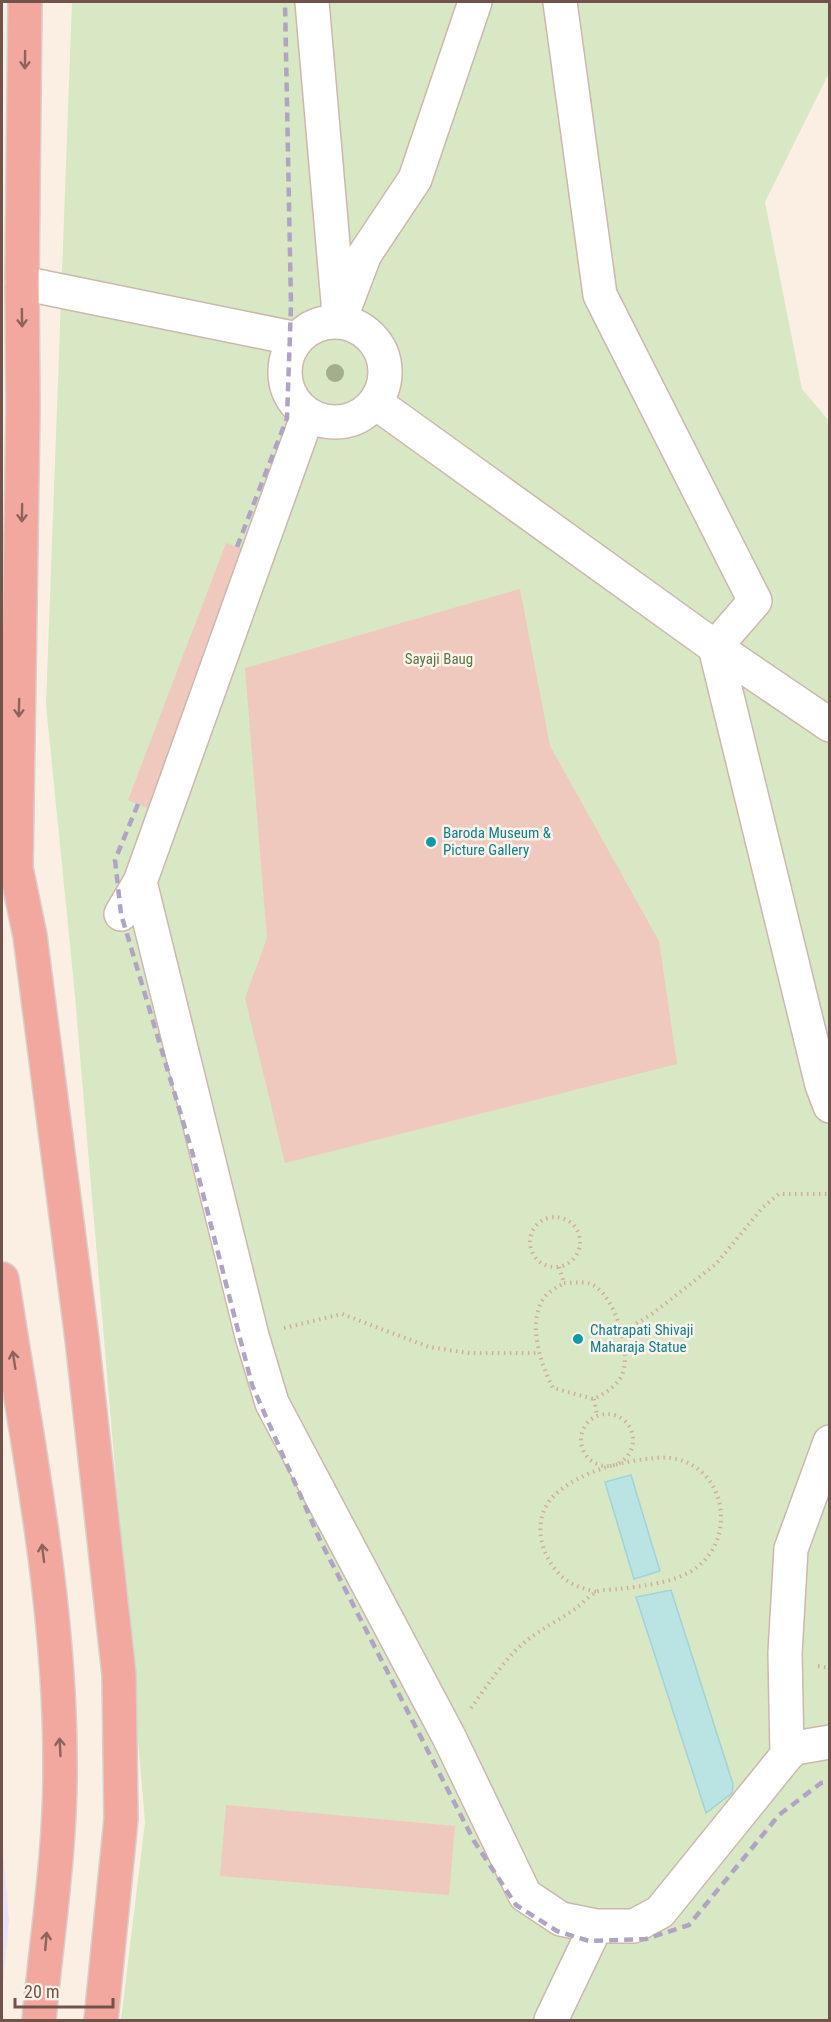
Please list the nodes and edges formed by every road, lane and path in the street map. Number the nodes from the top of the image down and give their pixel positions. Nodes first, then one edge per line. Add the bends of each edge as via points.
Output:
1 (25, 2) edge
2 (312, 2) edge
3 (476, 2) edge
4 (560, 2) edge
5 (22, 283) junction
6 (339, 322) junction
7 (297, 339) junction
8 (376, 403) junction
9 (308, 414) junction
10 (715, 647) junction
11 (830, 725) edge
12 (140, 882) junction
13 (121, 914) dead end
14 (830, 1106) edge
15 (830, 1194) edge
16 (558, 1267) junction
17 (2, 1279) edge
18 (564, 1283) junction
19 (621, 1333) junction
20 (252, 1336) junction
21 (539, 1353) junction
22 (594, 1399) junction
23 (597, 1415) junction
24 (830, 1442) edge
25 (615, 1466) junction
26 (597, 1592) junction
27 (449, 1737) junction
28 (830, 1742) edge
29 (787, 1755) junction
30 (596, 1926) junction
31 (39, 2020) edge
32 (101, 2020) edge
33 (551, 2020) edge

1 -> 5 highway
2 - 6 lane
3 - 6 lane via 415,179 365,254
4 - 10 lane via 600,295 755,601
5 - 7 lane
5 -> 32 highway via 16,868 30,936 79,1315 119,1675 122,1819
6 - 7 lane via 316,325
6 - 8 lane via 364,330 384,356 384,388
7 - 9 lane via 285,364 285,381 291,397
8 - 9 lane via 349,421 333,423
8 - 10 lane
9 - 12 lane
10 - 11 lane
10 - 14 lane
12 - 13 lane
12 - 20 lane
15 - 19 path via 779,1194 763,1207 716,1264
16 - 16 path via 542,1264 530,1244 534,1228 548,1218 565,1218 580,1238 578,1254
16 - 18 path
31 -> 17 highway via 60,1804 56,1655
18 - 19 path via 591,1284 606,1295
18 - 21 path via 541,1303
19 - 22 path via 626,1356 622,1375 609,1391
20 - 21 path via 342,1314 429,1347 469,1353
20 - 27 lane via 272,1403
21 - 22 path via 553,1388
22 - 23 path
23 - 25 path via 580,1436 583,1454 597,1465
23 - 25 path via 614,1415 632,1432 632,1448
24 - 29 lane via 791,1549 785,1653
25 - 26 path via 582,1476 557,1492 541,1511 545,1556 561,1576 580,1588
25 - 26 path via 658,1458 688,1462 715,1485 720,1530 712,1550 694,1569 651,1584
26 - 27 path via 525,1642
27 - 30 lane via 525,1895 561,1919
28 - 29 lane via 795,1748
29 - 30 lane via 660,1912 634,1926
30 - 33 lane

